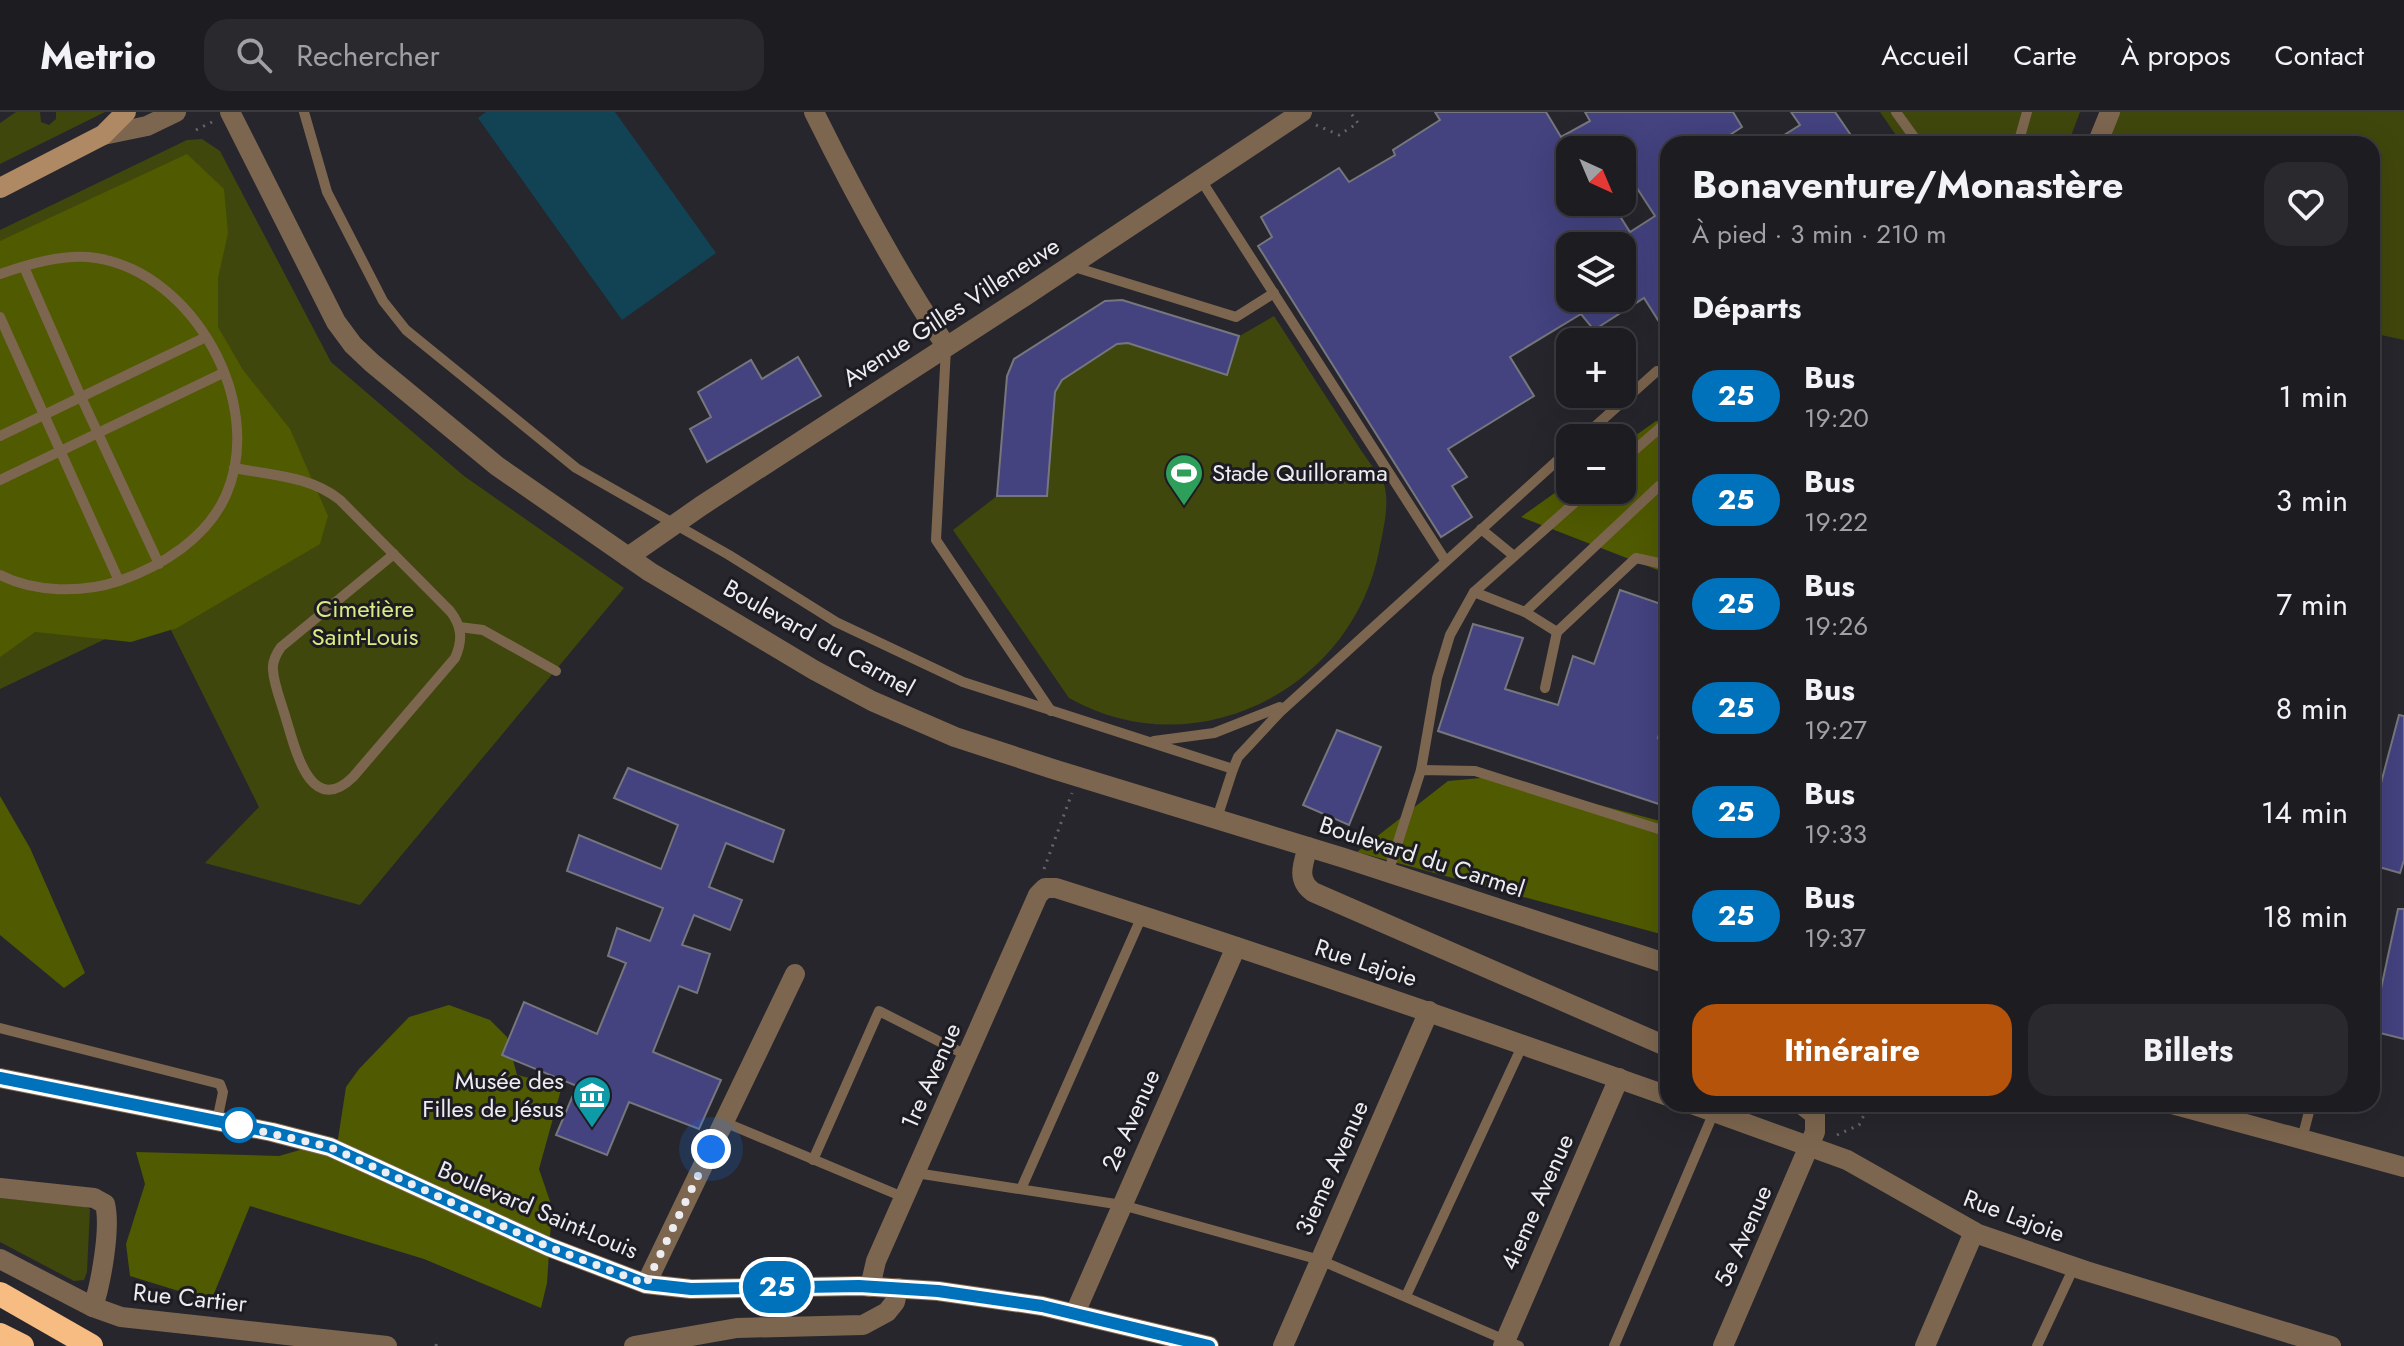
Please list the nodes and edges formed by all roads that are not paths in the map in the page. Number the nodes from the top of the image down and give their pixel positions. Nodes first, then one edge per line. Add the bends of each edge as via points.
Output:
1 (126, 112) edge
2 (176, 112) edge
3 (230, 112) edge
4 (304, 112) edge
5 (814, 112) edge
6 (1302, 112) edge
7 (1896, 112) edge
8 (2027, 112) edge
9 (2110, 112) edge
10 (103, 135) junction
11 (1913, 136) edge
12 (2020, 136) edge
13 (2100, 136) edge
14 (1201, 180) junction
15 (0, 188) edge
16 (1071, 266) junction
17 (24, 267) junction
18 (0, 273) edge
19 (1274, 293) junction
20 (0, 317) edge
21 (206, 337) junction
22 (946, 346) junction
23 (223, 373) junction
24 (1660, 374) edge
25 (81, 397) junction
26 (45, 415) junction
27 (1599, 424) edge
28 (1660, 428) edge
29 (98, 433) junction
30 (0, 436) edge
31 (1636, 449) edge
32 (61, 450) junction
33 (1556, 462) edge
34 (234, 468) junction
35 (0, 480) edge
36 (1660, 486) edge
37 (1573, 504) edge
38 (675, 524) junction
39 (1481, 529) junction
40 (394, 554) junction
41 (1514, 556) junction
42 (628, 557) junction
43 (1445, 560) junction
44 (1660, 563) edge
45 (159, 564) junction
46 (0, 575) edge
47 (119, 581) junction
48 (1474, 592) junction
49 (1525, 612) junction
50 (459, 627) junction
51 (1557, 632) junction
52 (556, 671) dead end
53 (1545, 688) dead end
54 (1294, 699) junction
55 (1051, 711) junction
56 (1144, 741) junction
57 (1233, 769) junction
58 (1421, 770) junction
59 (1217, 818) junction
60 (1660, 829) edge
61 (1308, 847) junction
62 (1388, 873) junction
63 (1045, 888) joint
64 (1142, 916) junction
65 (1236, 947) junction
66 (1660, 961) edge
67 (795, 974) dead end
68 (1429, 1011) junction
69 (0, 1028) edge
70 (1523, 1044) junction
71 (1660, 1044) edge
72 (968, 1056) junction
73 (0, 1078) edge
74 (1619, 1078) junction
75 (1660, 1093) edge
76 (1714, 1112) joint
77 (1812, 1112) edge
78 (2211, 1112) edge
79 (2309, 1112) edge
80 (217, 1121) junction
81 (724, 1122) junction
82 (2302, 1139) junction
83 (1810, 1146) junction
84 (813, 1160) junction
85 (2404, 1167) edge
86 (916, 1173) junction
87 (0, 1188) edge
88 (1021, 1189) junction
89 (903, 1197) junction
90 (1122, 1205) junction
91 (1974, 1232) junction
92 (0, 1259) edge
93 (1320, 1260) junction
94 (2074, 1267) junction
95 (646, 1284) junction
96 (870, 1287) junction
97 (898, 1288) junction
98 (0, 1294) edge
99 (1406, 1296) junction
100 (93, 1307) junction
101 (1075, 1313) junction
102 (0, 1335) edge
103 (1509, 1344) edge
104 (22, 1346) edge
105 (91, 1346) edge
106 (387, 1346) edge
107 (634, 1346) edge
108 (1209, 1346) edge
109 (1283, 1346) edge
110 (1614, 1346) edge
111 (1723, 1346) edge
112 (1925, 1346) edge
113 (2037, 1346) edge
114 (2331, 1346) edge

1 - 10 main road
2 - 10 street via 147,126
3 - 42 street, Boulevard du Carmel via 336,322 353,345 472,447
4 - 38 lane via 327,192 383,301 406,330 576,468
5 - 22 street via 900,277
6 - 14 street, Avenue Gilles Villeneuve
7 - 11 lane
8 - 12 lane
9 - 13 street
10 - 15 main road
14 - 16 street, Avenue Gilles Villeneuve
14 - 19 lane
16 - 19 lane via 1236,317
16 - 22 street, Avenue Gilles Villeneuve
17 - 18 lane
17 - 21 lane via 77,257 115,263 168,291
17 - 25 lane
19 - 43 lane
20 - 26 lane
21 - 23 lane
21 - 25 lane
22 - 38 street, Avenue Gilles Villeneuve
22 - 55 lane via 936,540
23 - 29 lane
23 - 34 lane via 236,426
24 - 27 lane
25 - 26 lane
25 - 29 lane
26 - 30 lane
26 - 32 lane
28 - 31 lane
29 - 32 lane
29 - 45 lane
32 - 35 lane
32 - 47 lane
33 - 39 lane
34 - 40 lane via 330,492
34 - 45 lane via 225,498 210,520
36 - 49 lane
37 - 41 lane
38 - 42 street, Avenue Gilles Villeneuve
38 - 55 lane via 836,622 963,682
39 - 41 lane
39 - 43 lane
40 - 50 lane
40 - 50 lane via 275,656 274,678 310,781 332,788 353,777 455,658
41 - 48 lane
42 - 59 street, Boulevard du Carmel via 872,701 955,737
43 - 54 lane
44 - 51 lane via 1636,558
45 - 47 lane
46 - 47 lane via 52,588
48 - 49 lane
48 - 58 lane via 1445,649
49 - 51 lane
50 - 52 lane via 483,630
51 - 53 lane
54 - 56 lane via 1214,733
54 - 57 lane via 1238,757
55 - 56 lane
56 - 57 lane
57 - 59 lane
58 - 60 lane via 1475,771
58 - 62 lane
59 - 61 street, Boulevard du Carmel
61 - 62 street, Boulevard du Carmel
61 - 71 street via 1301,875 1313,892
62 - 66 street, Boulevard du Carmel
63 - 64 street, Rue Lajoie
63 - 72 street, 1re Avenue
64 - 65 street, Rue Lajoie
64 - 88 lane
65 - 68 street, Rue Lajoie
65 - 90 street, 2e Avenue
67 - 81 street
68 - 70 street, Rue Lajoie
68 - 93 street, 3ieme Avenue
69 - 80 lane via 220,1084
70 - 74 street, Rue Lajoie
70 - 99 lane
72 - 84 lane via 879,1011
72 - 86 street, 1re Avenue
73 - 80 street, Boulevard Saint-Louis
74 - 75 street, Rue Lajoie
74 - 103 street, 4ieme Avenue
76 - 83 street, Rue Lajoie
76 - 110 lane
77 - 83 street via 1817,1122
78 - 82 street
79 - 82 lane
80 - 95 street, Boulevard Saint-Louis via 330,1147 549,1247
81 - 84 lane
81 - 95 street
82 - 85 street
83 - 91 street, Rue Lajoie via 1852,1163
83 - 111 street, 5e Avenue
84 - 89 lane
86 - 88 lane
86 - 89 street, 1re Avenue
87 - 100 street via 94,1198 105,1204 101,1280
88 - 90 lane
89 - 96 street, 1re Avenue
90 - 93 lane
90 - 101 street, 2e Avenue
91 - 94 street, Rue Lajoie
91 - 112 street
92 - 100 street, Rue Cartier
93 - 99 lane
93 - 109 street, 3ieme Avenue
94 - 113 lane
94 - 114 street, Rue Lajoie
95 - 96 street, Boulevard Saint-Louis via 691,1289
96 - 97 street, Boulevard Saint-Louis
97 - 101 street, Boulevard Saint-Louis
97 - 107 street via 887,1312 863,1325 737,1328
98 - 105 highway
99 - 103 lane
100 - 106 street, Rue Cartier via 127,1318
101 - 108 street, Boulevard Saint-Louis
102 - 104 highway

